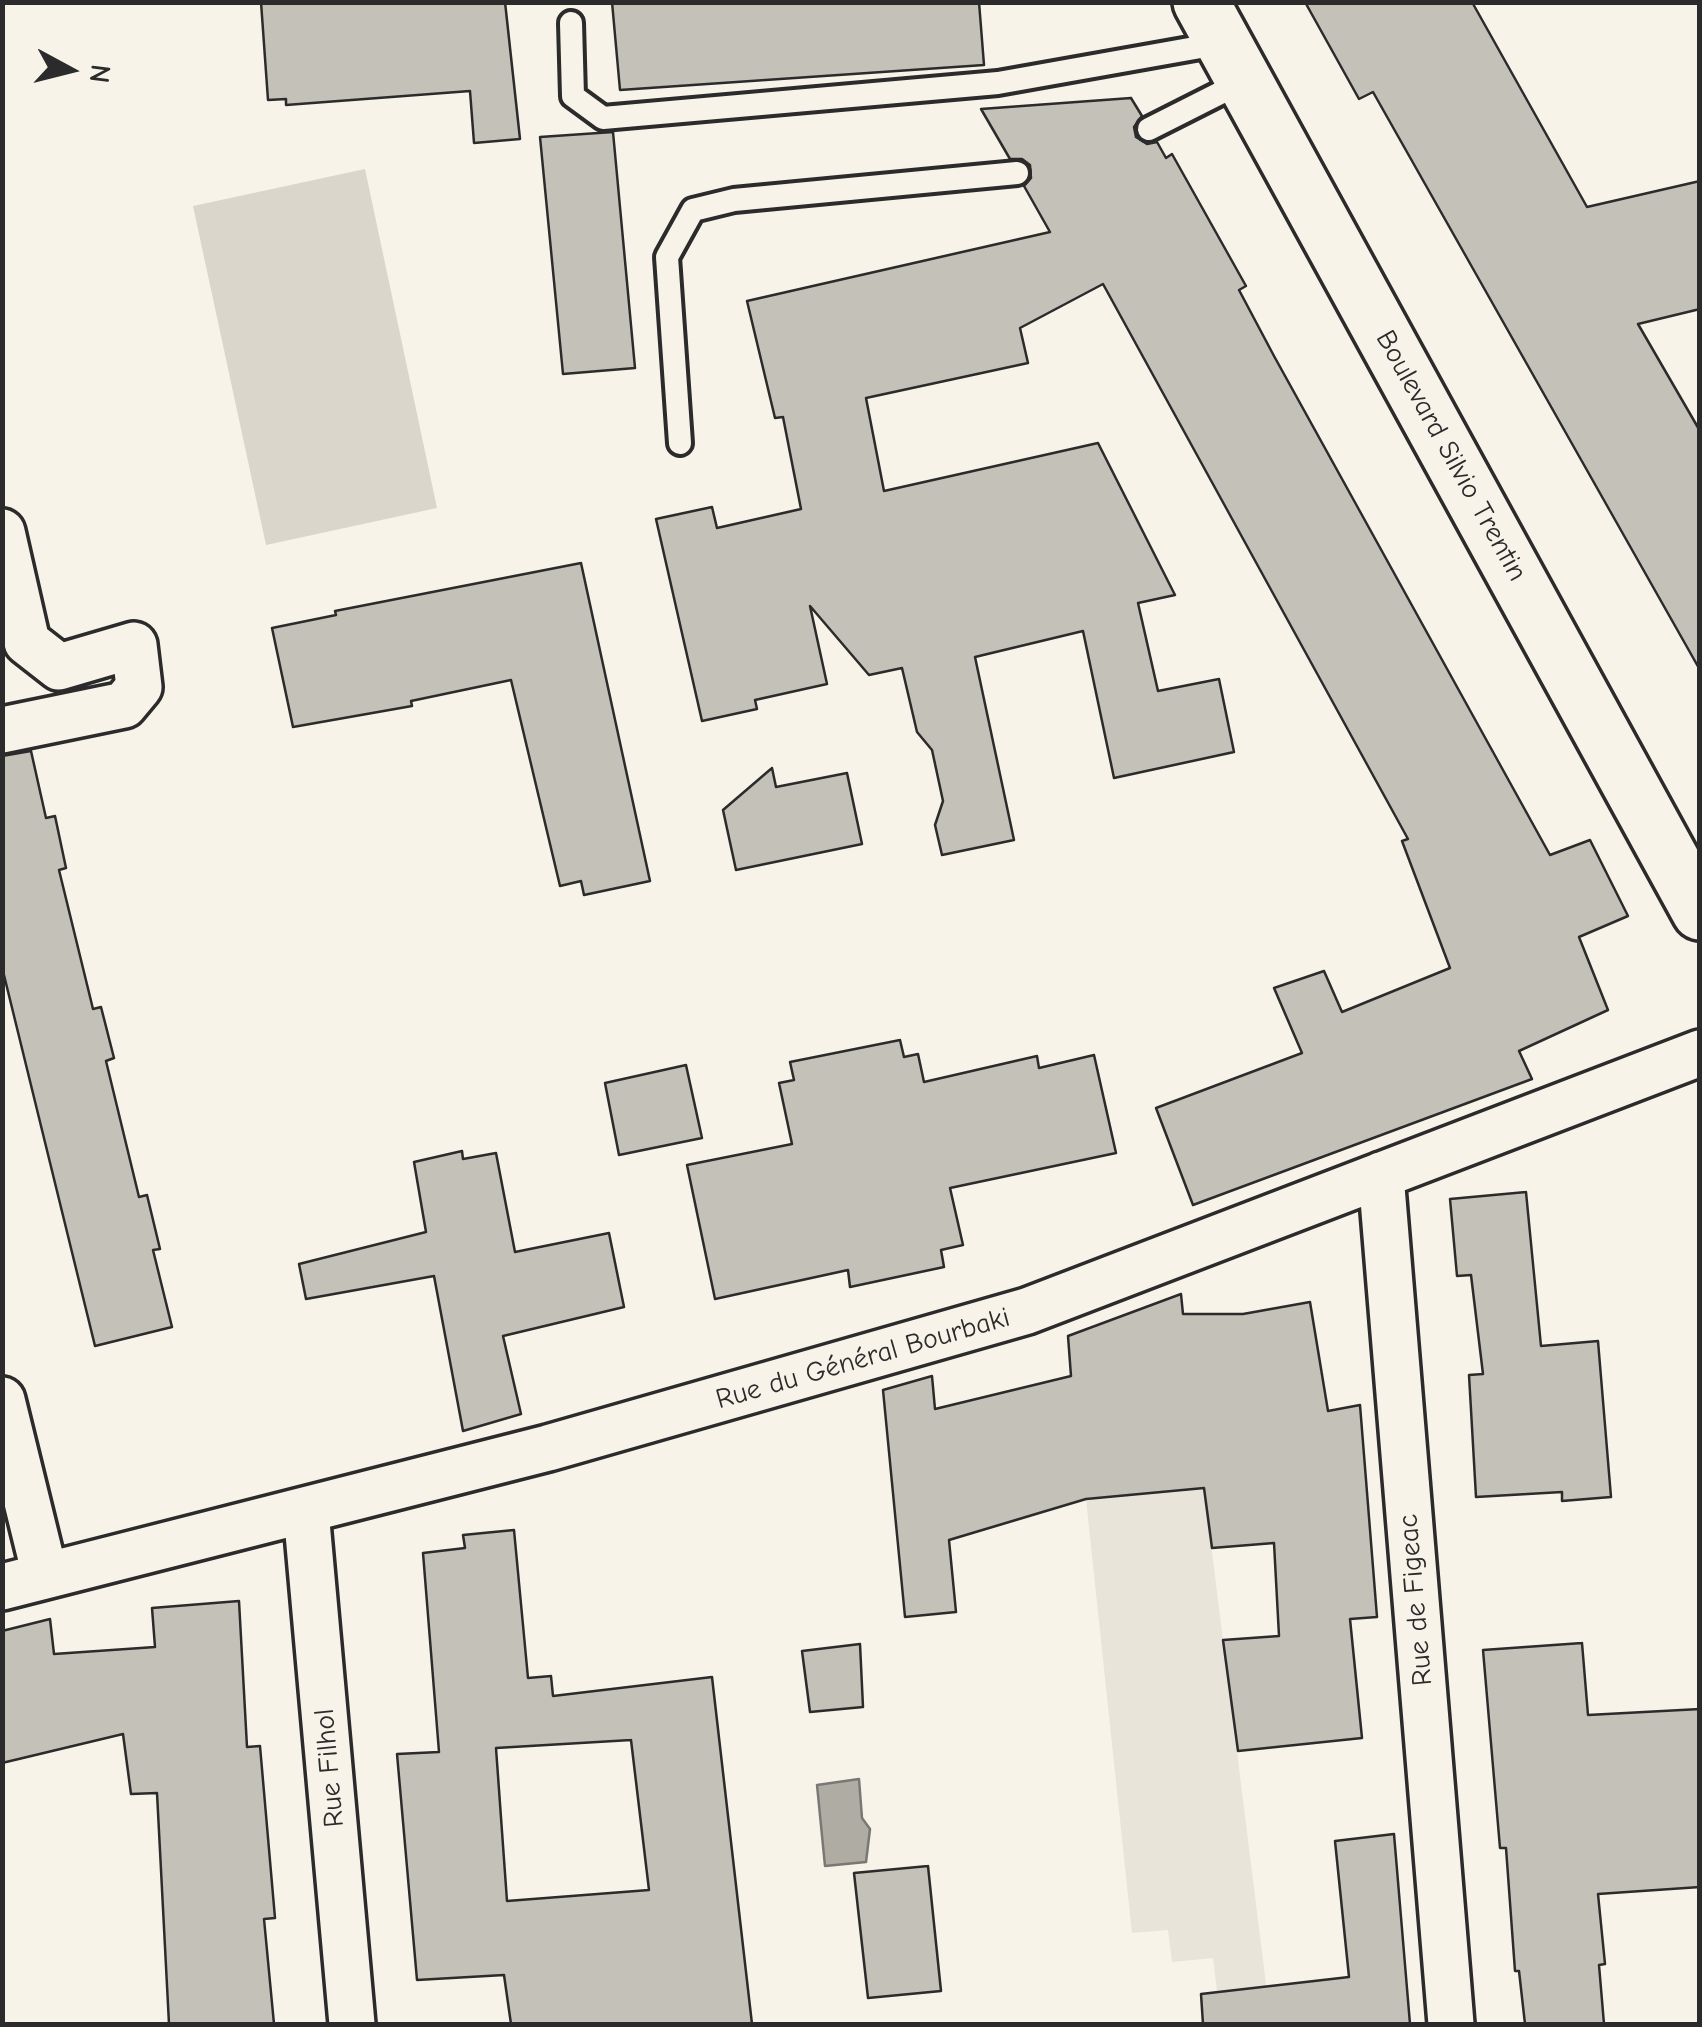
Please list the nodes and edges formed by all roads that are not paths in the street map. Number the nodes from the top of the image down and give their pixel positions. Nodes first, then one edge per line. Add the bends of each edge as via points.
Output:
1 (571, 23) dead end
2 (1223, 42) edge
3 (1149, 129) dead end
4 (1017, 173) dead end
5 (680, 443) dead end
6 (2, 532) edge
7 (2, 730) edge
8 (1700, 912) edge
9 (1700, 1054) edge
10 (1382, 1175) junction
11 (2, 1400) edge
12 (306, 1511) junction
13 (24, 1581) edge
14 (352, 2024) edge
15 (1451, 2024) edge

1 - 2 lane via 573,96 603,118 998,83
2 - 3 lane
2 - 8 main road, Boulevard Silvio Trentin
4 - 5 lane via 734,200 693,210 667,257
6 - 7 street via 27,642 59,667 134,645 139,687 124,706
9 - 10 street, Rue du Général Bourbaki
10 - 12 street, Rue du Général Bourbaki via 1027,1311
10 - 15 street, Rue de Figeac
11 - 13 street
12 - 13 street, Rue du Général Bourbaki
12 - 14 street, Rue Filhol

